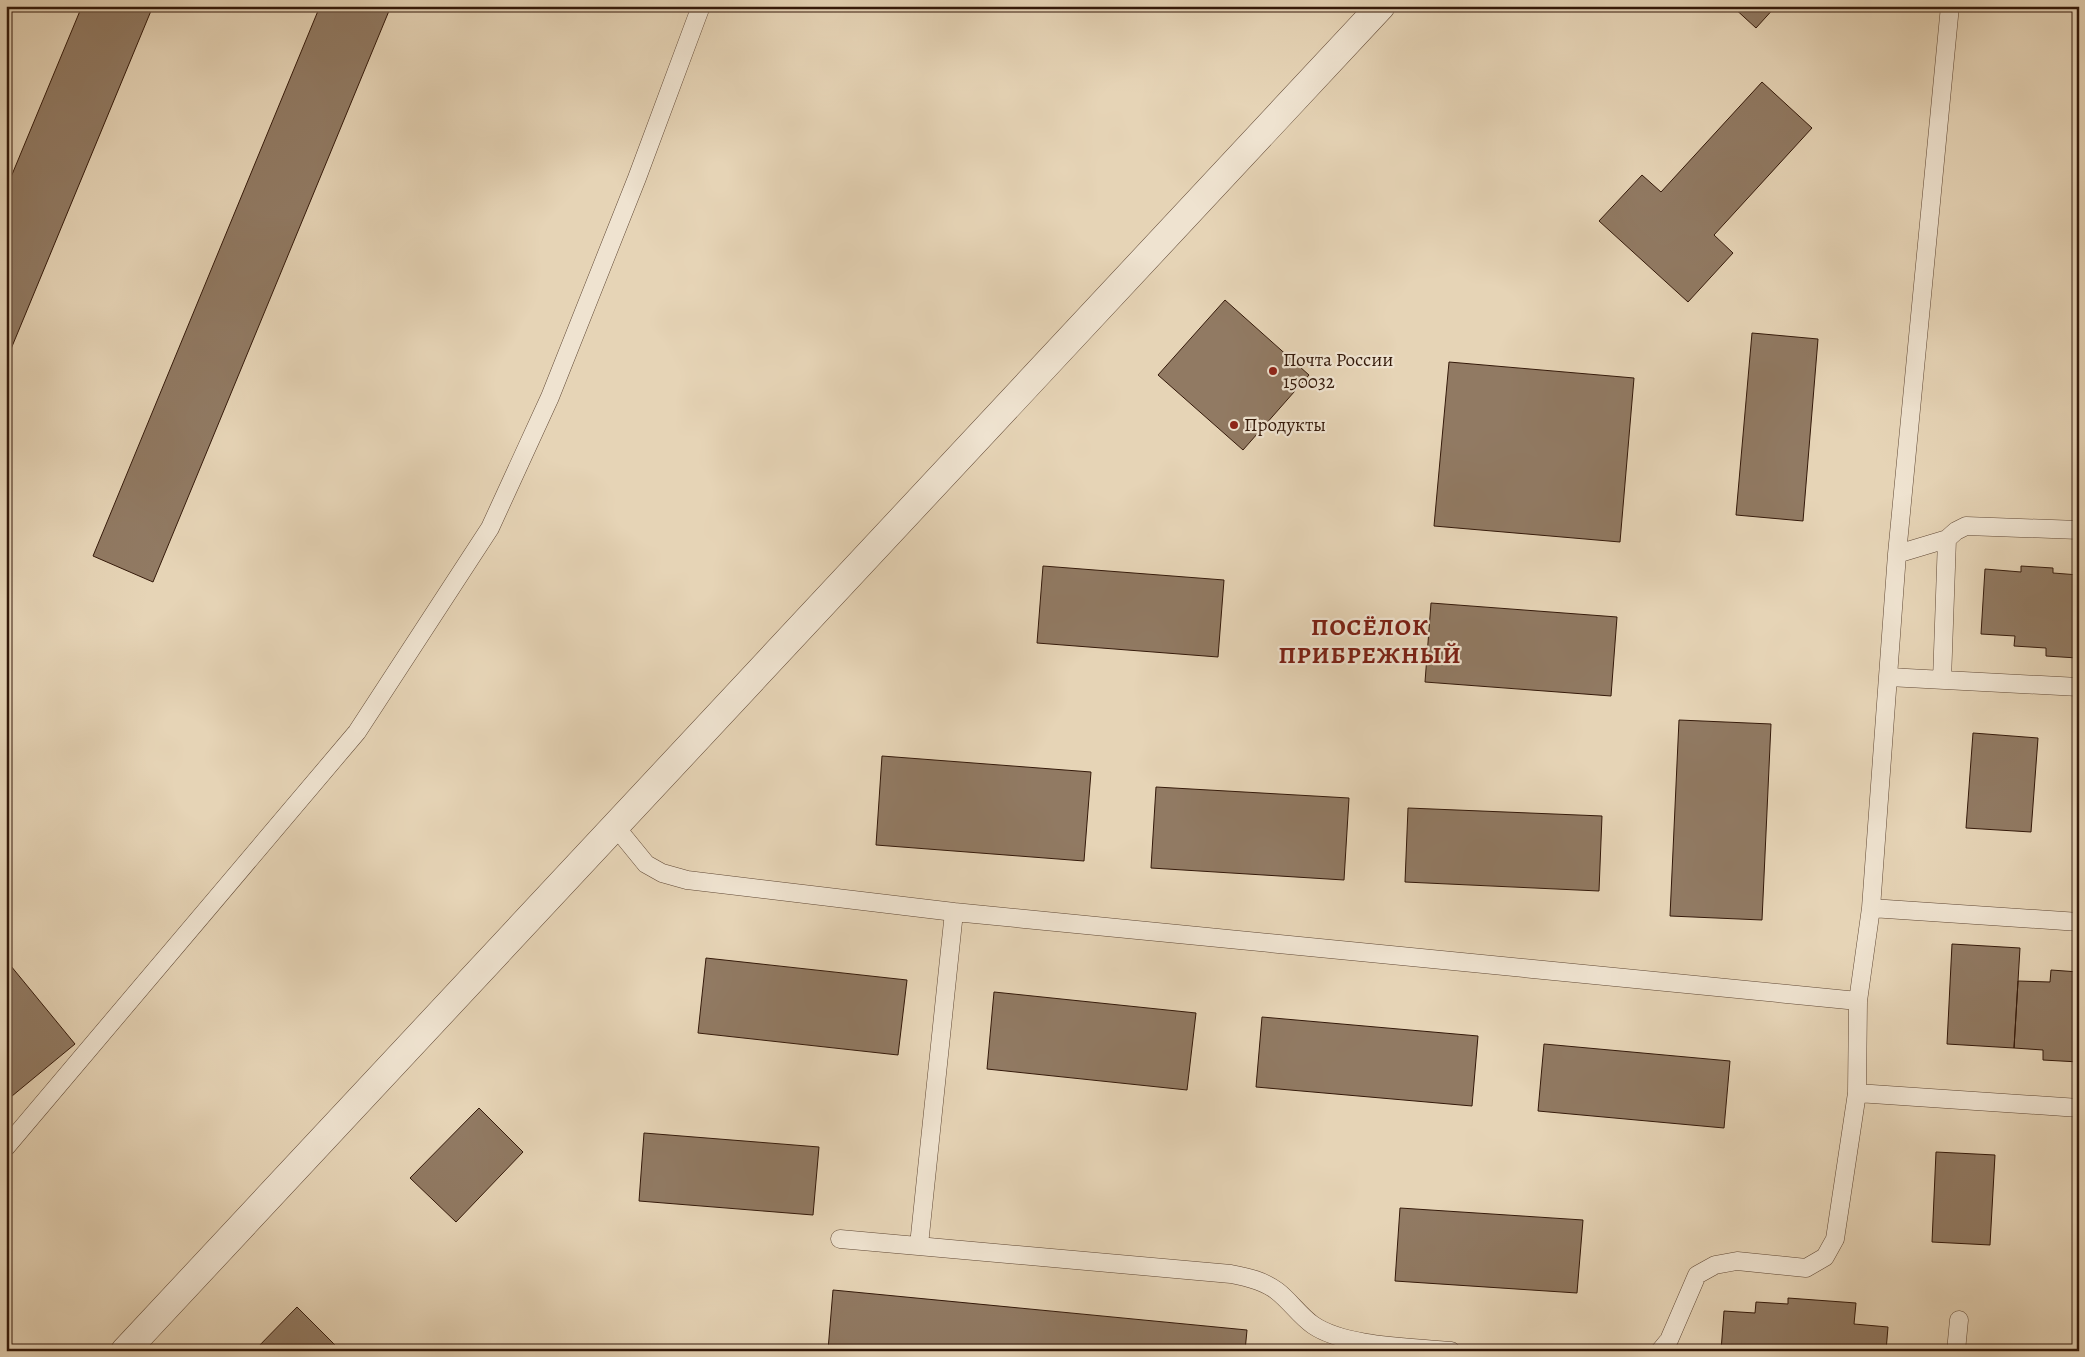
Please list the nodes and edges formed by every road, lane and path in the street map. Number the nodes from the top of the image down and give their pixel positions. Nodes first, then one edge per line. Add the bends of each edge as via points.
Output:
1 (701, 6) edge
2 (1381, 6) edge
3 (1950, 6) edge
4 (2079, 530) edge
5 (1947, 539) junction
6 (1898, 554) junction
7 (1888, 677) junction
8 (1942, 680) junction
9 (2079, 687) edge
10 (615, 826) junction
11 (1871, 908) junction
12 (954, 912) junction
13 (2079, 922) edge
14 (1858, 1001) junction
15 (1857, 1093) junction
16 (2079, 1108) edge
17 (6, 1147) edge
18 (840, 1239) dead end
19 (919, 1245) junction
20 (1959, 1320) dead end
21 (1669, 1347) edge
22 (125, 1351) edge
23 (1451, 1351) edge
24 (1956, 1351) edge

1 - 17 lane via 550,397 490,528 357,732
2 - 10 street
3 - 6 lane
4 - 5 lane via 1966,526
5 - 6 lane
5 - 8 lane
6 - 7 lane
7 - 8 lane
7 - 11 lane
8 - 9 lane
10 - 12 lane via 646,864 662,873 688,880
10 - 22 street
11 - 13 lane
11 - 14 lane
12 - 14 lane
12 - 19 lane
14 - 15 lane
15 - 16 lane
15 - 21 lane via 1835,1239 1825,1258 1806,1268 1737,1262 1715,1265 1697,1274
18 - 19 lane
19 - 23 lane via 1231,1274 1255,1279 1277,1290 1313,1325 1333,1335 1358,1341
20 - 24 lane

